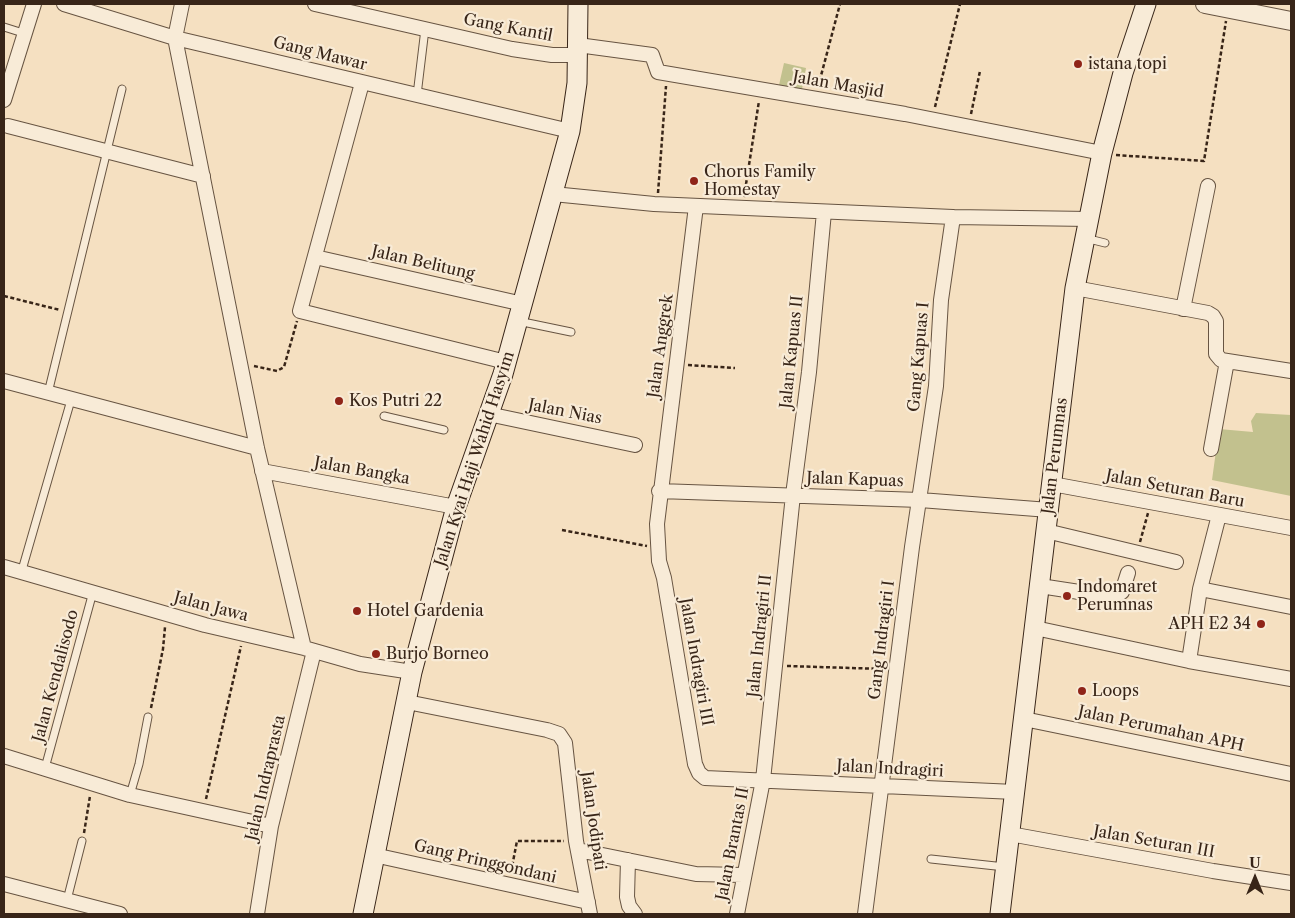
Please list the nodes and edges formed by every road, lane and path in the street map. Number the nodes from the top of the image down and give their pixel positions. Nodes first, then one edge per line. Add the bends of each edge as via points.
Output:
1 (34, 4) edge
2 (64, 4) edge
3 (182, 4) edge
4 (315, 4) edge
5 (578, 4) edge
6 (840, 4) edge
7 (960, 4) edge
8 (1146, 4) edge
9 (1205, 4) edge
10 (1228, 8) junction
11 (1291, 21) edge
12 (4, 27) edge
13 (425, 29) junction
14 (23, 33) junction
15 (175, 38) junction
16 (578, 50) junction
17 (980, 71) dead end
18 (667, 74) junction
19 (362, 83) junction
20 (122, 89) dead end
21 (762, 90) junction
22 (417, 96) junction
23 (815, 98) junction
24 (4, 100) edge
25 (934, 120) junction
26 (8, 126) dead end
27 (968, 127) junction
28 (570, 131) junction
29 (106, 151) junction
30 (1102, 154) junction
31 (203, 176) junction
32 (1208, 186) dead end
33 (553, 194) junction
34 (657, 204) junction
35 (696, 206) junction
36 (742, 208) junction
37 (824, 212) junction
38 (953, 217) junction
39 (1089, 219) junction
40 (1085, 238) junction
41 (1105, 243) dead end
42 (315, 257) junction
43 (1075, 288) junction
44 (4, 296) edge
45 (1183, 309) junction
46 (300, 311) junction
47 (67, 312) junction
48 (520, 312) junction
49 (571, 332) dead end
50 (1227, 361) junction
51 (506, 362) junction
52 (240, 364) junction
53 (676, 364) junction
54 (735, 368) dead end
55 (1291, 371) edge
56 (4, 381) edge
57 (48, 394) junction
58 (71, 400) junction
59 (488, 414) junction
60 (384, 416) dead end
61 (444, 430) dead end
62 (635, 445) dead end
63 (257, 448) junction
64 (1211, 449) dead end
65 (262, 471) junction
66 (1052, 484) junction
67 (659, 491) junction
68 (793, 495) junction
69 (920, 500) junction
70 (1152, 502) junction
71 (456, 507) junction
72 (1049, 510) junction
73 (1219, 515) junction
74 (1291, 528) edge
75 (562, 530) dead end
76 (1046, 532) junction
77 (658, 548) junction
78 (1138, 552) junction
79 (1176, 562) dead end
80 (4, 568) edge
81 (22, 570) junction
82 (1128, 573) dead end
83 (1040, 586) junction
84 (1200, 589) junction
85 (93, 591) junction
86 (1291, 607) edge
87 (166, 613) junction
88 (1035, 628) junction
89 (244, 634) junction
90 (309, 650) junction
91 (1188, 661) junction
92 (774, 666) junction
93 (896, 670) junction
94 (412, 672) junction
95 (1291, 679) edge
96 (407, 702) junction
97 (148, 717) joint
98 (1024, 719) junction
99 (4, 756) edge
100 (45, 768) junction
101 (1291, 774) edge
102 (763, 780) junction
103 (93, 783) junction
104 (882, 786) junction
105 (1015, 792) junction
106 (130, 795) junction
107 (203, 810) junction
108 (272, 826) junction
109 (1010, 834) junction
110 (82, 842) joint
111 (577, 846) junction
112 (374, 855) junction
113 (931, 859) dead end
114 (628, 860) junction
115 (1006, 867) junction
116 (743, 876) junction
117 (1291, 883) edge
118 (4, 884) edge
119 (508, 886) junction
120 (67, 900) junction
121 (589, 908) edge
122 (120, 914) edge
123 (257, 914) edge
124 (363, 914) edge
125 (635, 914) edge
126 (737, 914) edge
127 (865, 914) edge
128 (1000, 914) edge

1 - 14 street
2 - 15 street, Gang Mawar
3 - 15 street
4 - 13 street, Gang Kantil
5 - 16 main road, Jalan Kyai Haji Wahid Hasyim
6 - 23 path
7 - 25 path via 935,102
8 - 30 main road, Jalan Perumnas via 1123,73
9 - 10 street
10 - 11 street
10 - 30 path via 1204,161
12 - 14 lane
13 - 16 street, Gang Kantil via 552,55
13 - 22 lane
14 - 24 street
15 - 19 street, Gang Mawar
15 - 31 street
16 - 18 street via 652,54 656,70
16 - 28 main road, Jalan Kyai Haji Wahid Hasyim
17 - 27 path
18 - 21 street, Jalan Masjid
18 - 34 path
19 - 22 street, Gang Mawar
19 - 42 street
20 - 29 lane
21 - 23 street, Jalan Masjid
21 - 36 path
22 - 28 street, Gang Mawar
23 - 25 street, Jalan Masjid
25 - 27 street, Jalan Masjid
26 - 29 street
27 - 30 street, Jalan Masjid
28 - 33 main road, Jalan Kyai Haji Wahid Hasyim
29 - 31 street
29 - 47 lane
30 - 39 main road, Jalan Perumnas
31 - 52 street
32 - 45 street
33 - 34 street
33 - 48 main road, Jalan Kyai Haji Wahid Hasyim
34 - 35 street
35 - 36 street
35 - 53 street, Jalan Anggrek
36 - 37 street
37 - 38 street
37 - 68 street, Jalan Kapuas II via 809,372
38 - 39 street
38 - 69 street, Gang Kapuas I via 941,300 936,386
39 - 40 main road, Jalan Perumnas
40 - 41 lane
40 - 43 main road, Jalan Perumnas
42 - 46 street
42 - 48 street, Jalan Belitung
43 - 45 street
43 - 66 main road, Jalan Perumnas
44 - 47 path
45 - 50 street via 1204,311 1213,316 1216,322 1216,354
46 - 51 street
46 - 52 path via 282,370
47 - 57 lane
48 - 49 lane
48 - 51 main road, Jalan Kyai Haji Wahid Hasyim
50 - 55 street
50 - 64 street
51 - 59 main road, Jalan Kyai Haji Wahid Hasyim
52 - 63 street
53 - 54 path
53 - 67 street, Jalan Anggrek
56 - 57 street
57 - 58 street
58 - 63 street
58 - 81 lane
59 - 62 street, Jalan Nias
59 - 71 main road, Jalan Kyai Haji Wahid Hasyim
60 - 61 lane
63 - 65 street
65 - 71 street, Jalan Bangka
65 - 90 street
66 - 70 street, Jalan Seturan Baru
66 - 72 main road, Jalan Perumnas
67 - 68 street, Jalan Kapuas
67 - 77 street, Jalan Indragiri III
68 - 69 street, Jalan Kapuas
68 - 92 street, Jalan Indragiri II
69 - 72 street, Jalan Kapuas
69 - 93 street, Gang Indragiri I
70 - 73 street, Jalan Seturan Baru
70 - 78 path
71 - 94 main road, Jalan Kyai Haji Wahid Hasyim
72 - 76 main road, Jalan Perumnas
73 - 74 street, Jalan Seturan Baru
73 - 84 street
75 - 77 path
76 - 78 street
76 - 83 main road, Jalan Perumnas
77 - 102 street, Jalan Indragiri III via 699,773 705,778
78 - 79 street
80 - 81 street, Jalan Jawa
81 - 85 street, Jalan Jawa
82 - 83 street via 1122,592 1112,597
83 - 88 main road, Jalan Perumnas
84 - 86 street
84 - 91 street
85 - 87 street, Jalan Jawa
85 - 100 lane, Jalan Kendalisodo
87 - 89 street, Jalan Jawa
87 - 97 path via 163,649
88 - 91 street
88 - 98 main road, Jalan Perumnas
89 - 90 street, Jalan Jawa
89 - 107 path
90 - 94 street, Jalan Jawa via 360,664
90 - 108 street, Jalan Indraprasta
91 - 95 street
92 - 93 path
92 - 102 street, Jalan Indragiri II
93 - 104 street, Gang Indragiri I
94 - 96 main road, Jalan Kyai Haji Wahid Hasyim
96 - 111 street, Jalan Jodipati via 559,734 565,743
96 - 112 main road, Jalan Kyai Haji Wahid Hasyim
97 - 106 lane
98 - 101 street, Jalan Perumahan APH
98 - 105 main road, Jalan Perumnas
99 - 100 street
100 - 103 street
102 - 104 street, Jalan Indragiri
102 - 116 street, Jalan Brantas II
103 - 106 street
103 - 110 path
104 - 105 street, Jalan Indragiri
104 - 127 street, Gang Indragiri I
105 - 109 main road, Jalan Perumnas
106 - 107 street
107 - 108 street
108 - 123 street, Jalan Indraprasta
109 - 115 main road, Jalan Perumnas
109 - 117 street, Jalan Seturan III
110 - 120 lane
111 - 114 street
111 - 119 path via 517,841
111 - 121 street, Jalan Jodipati
112 - 119 street, Gang Pringgondani
112 - 124 main road, Jalan Kyai Haji Wahid Hasyim
113 - 115 lane
114 - 116 street via 696,874
114 - 125 street via 627,897
115 - 128 main road, Jalan Perumnas
116 - 126 street, Jalan Brantas II
118 - 120 street
119 - 121 street, Gang Pringgondani
120 - 122 street

